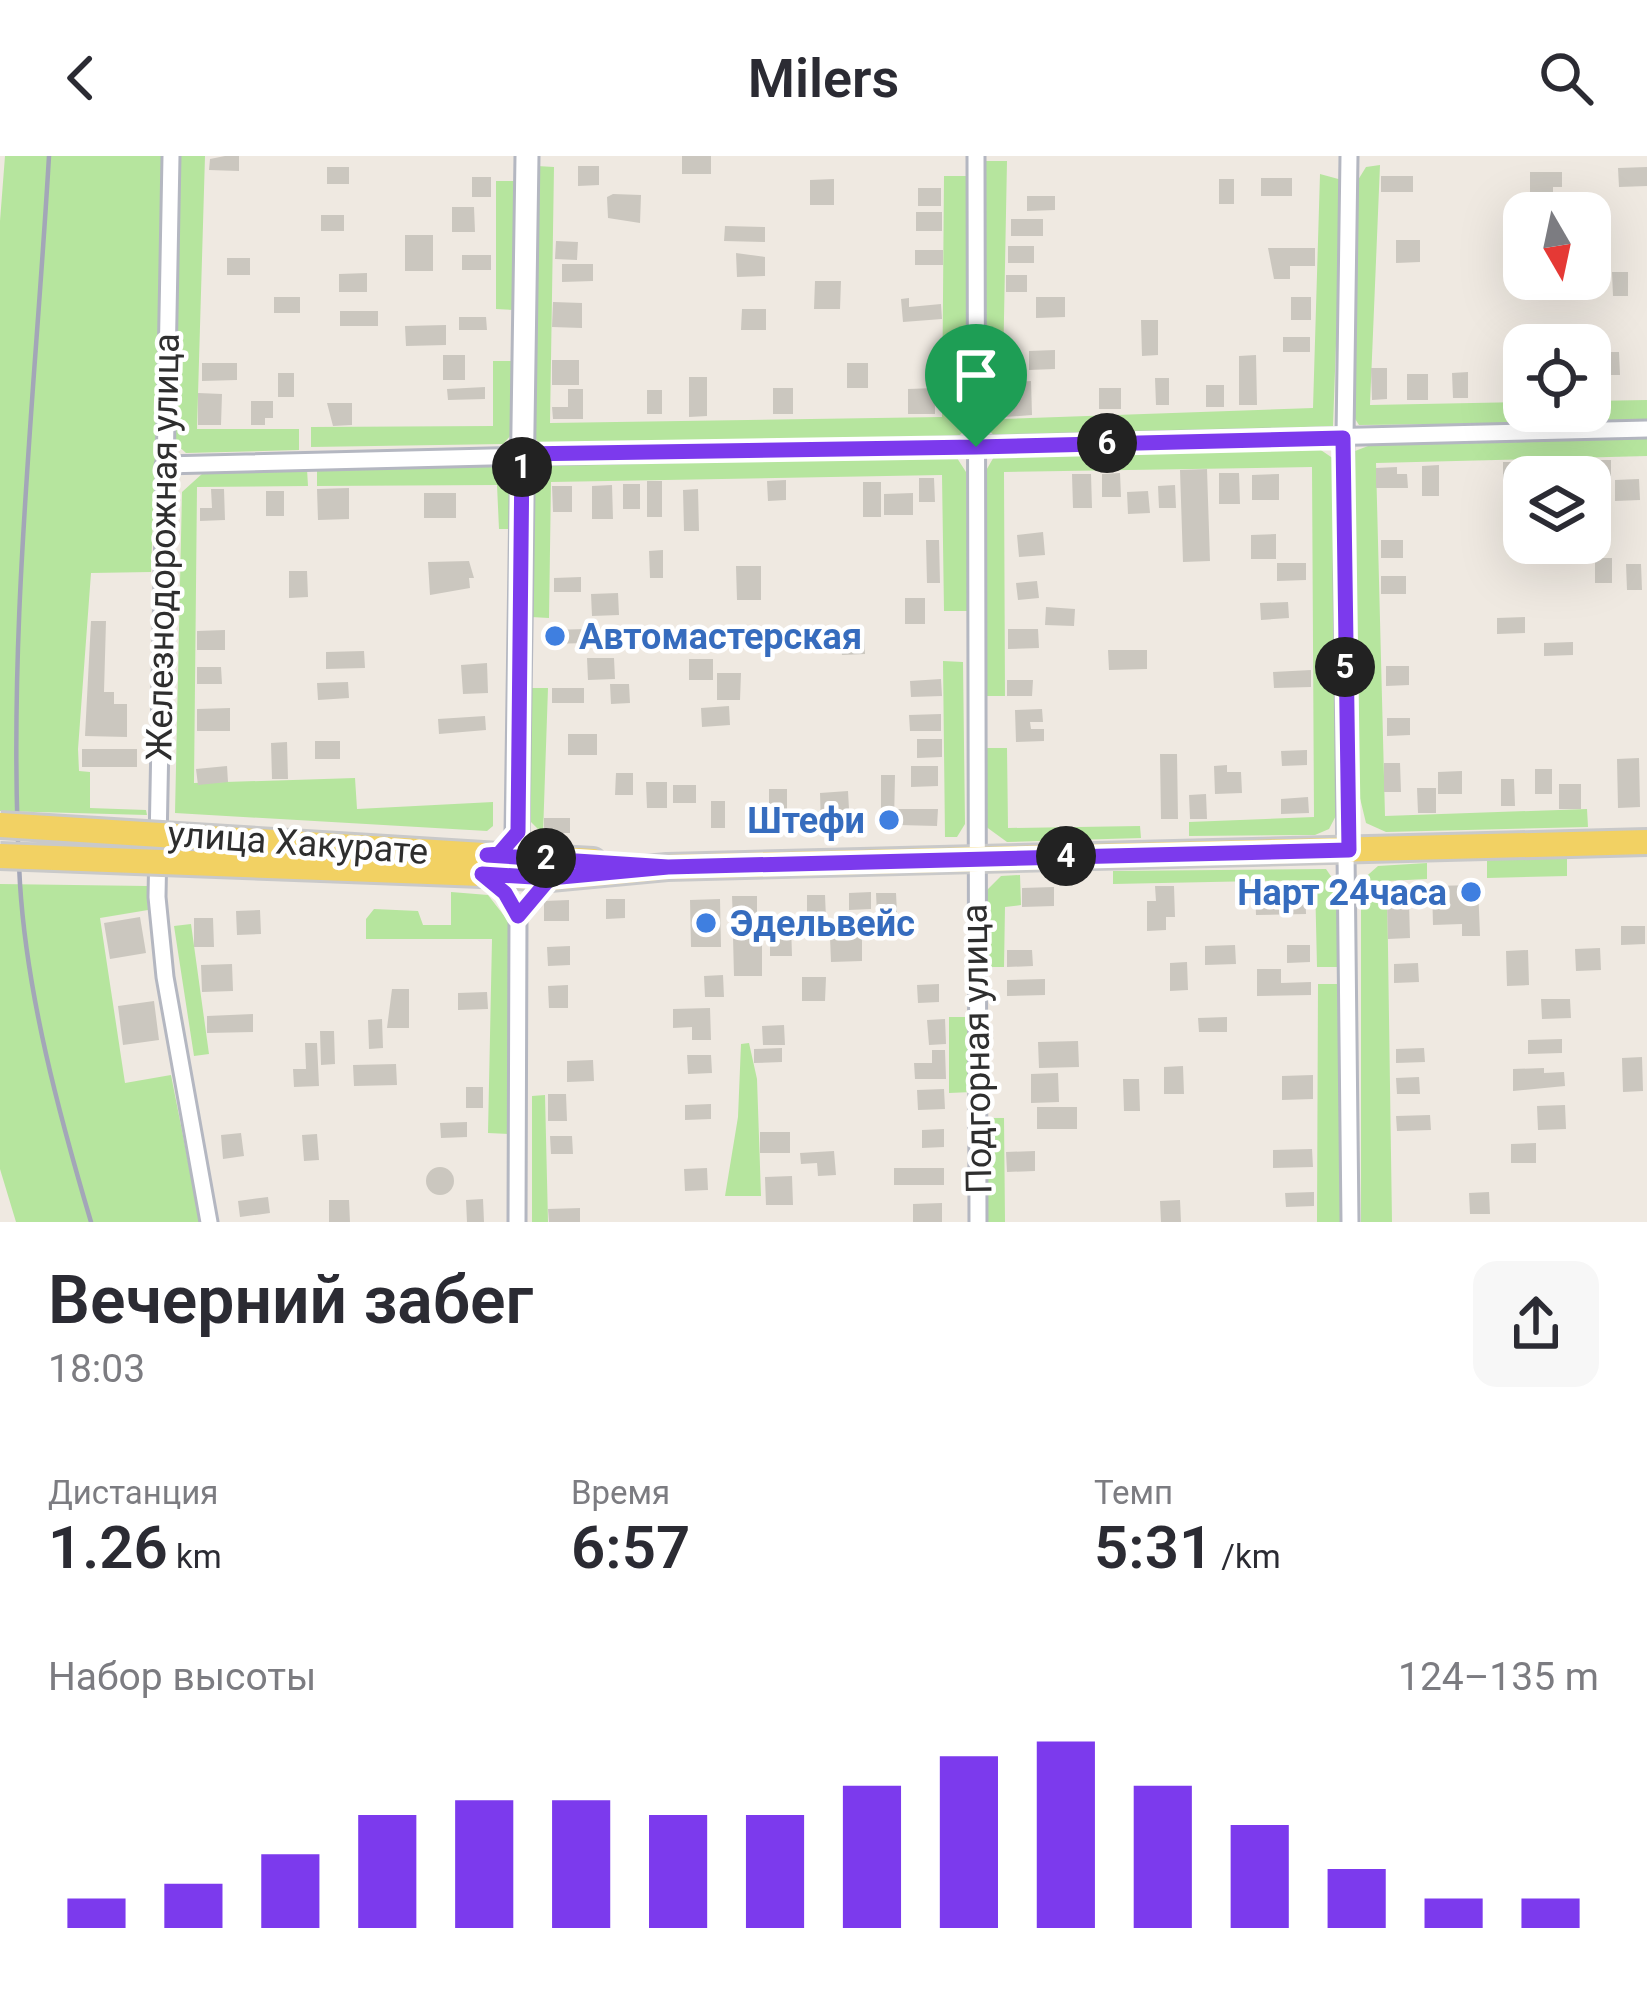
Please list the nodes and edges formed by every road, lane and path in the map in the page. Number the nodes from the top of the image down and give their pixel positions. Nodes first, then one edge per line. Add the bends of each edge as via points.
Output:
1 (171, 156) edge
2 (527, 156) edge
3 (976, 156) edge
4 (1348, 156) edge
5 (1647, 429) edge
6 (1343, 438) junction
7 (976, 447) junction
8 (522, 454) junction
9 (164, 465) junction
10 (0, 825) edge
11 (518, 832) junction
12 (1647, 842) edge
13 (1349, 850) junction
14 (0, 856) edge
15 (975, 857) junction
16 (484, 861) junction
17 (550, 868) junction
18 (518, 916) junction
19 (209, 1222) edge
20 (518, 1222) edge
21 (977, 1222) edge
22 (1350, 1222) edge

1 - 9 street, Железнодорожная улица
2 - 8 street
3 - 7 street, Подгорная улица
4 - 6 street
5 - 6 street
6 - 7 street
6 - 13 street
7 - 8 street
7 - 15 street, Подгорная улица
8 - 9 street
8 - 11 street
9 - 19 street, Железнодорожная улица via 158,897
10 - 16 main road, улица Хакурате, bridge
11 - 16 street
11 - 17 street
12 - 13 main road, улица Хакурате
13 - 15 main road, улица Хакурате
13 - 22 street
14 - 16 main road, улица Хакурате, bridge
15 - 17 main road, улица Хакурате
15 - 21 street, Подгорная улица
16 - 17 main road, улица Хакурате
16 - 18 street
17 - 18 street
18 - 20 street

